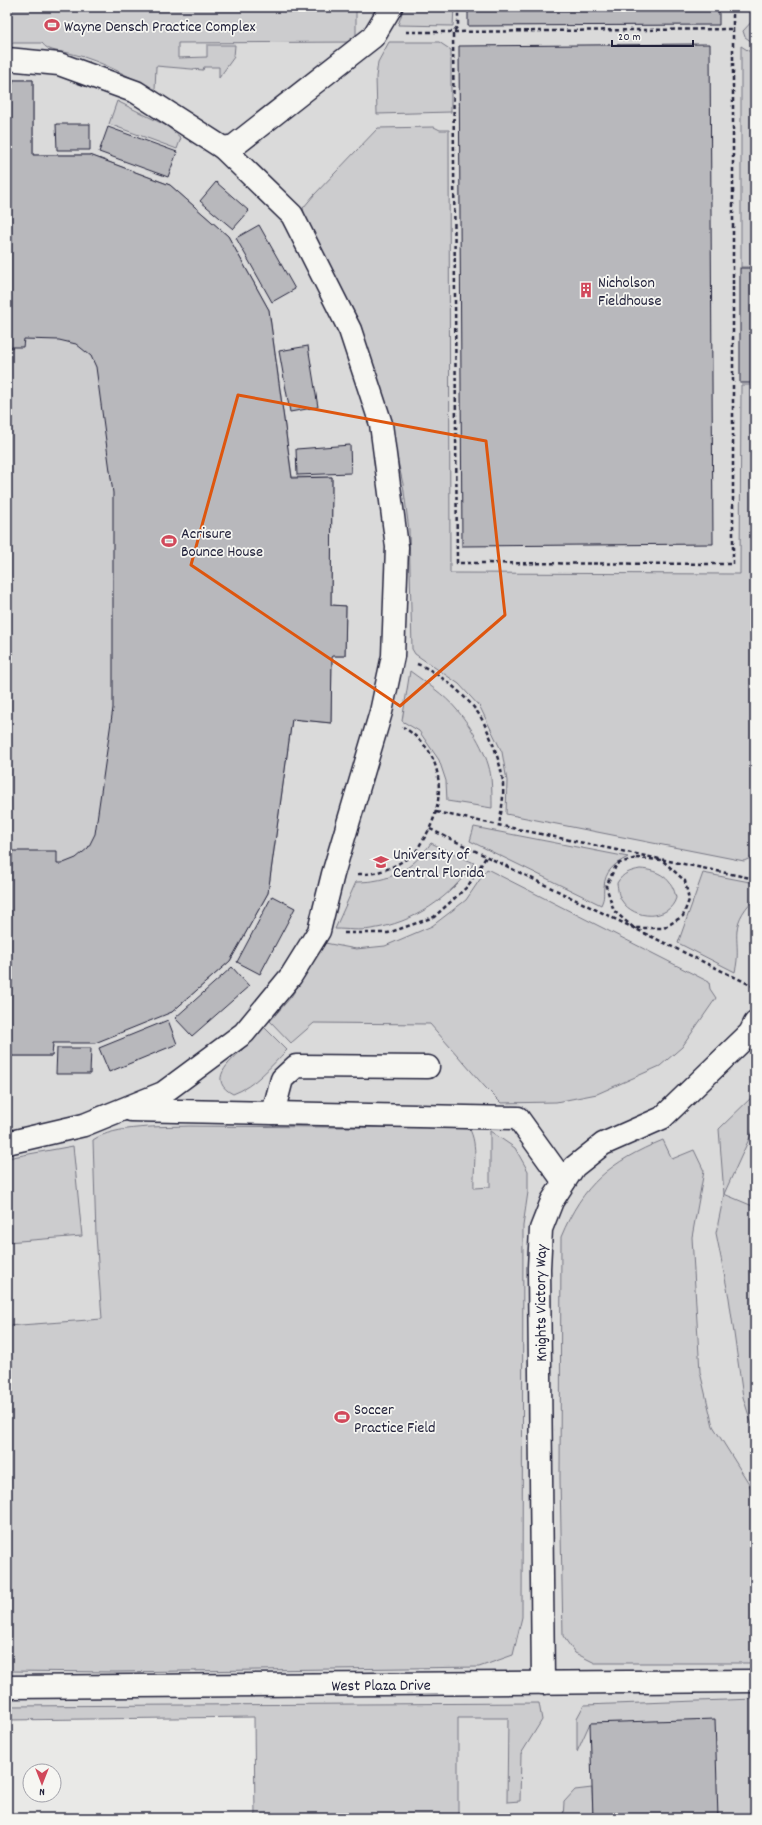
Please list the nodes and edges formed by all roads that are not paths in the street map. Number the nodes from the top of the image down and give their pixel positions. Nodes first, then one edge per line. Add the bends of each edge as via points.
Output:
1 (391, 7) edge
2 (7, 59) edge
3 (223, 148) junction
4 (755, 1023) edge
5 (428, 1067) dead end
6 (122, 1110) junction
7 (273, 1113) junction
8 (7, 1143) edge
9 (564, 1182) junction
10 (755, 1681) edge
11 (543, 1683) junction
12 (7, 1687) edge

1 - 3 street via 373,38 234,146
2 - 3 street via 59,64 136,92
3 - 6 street via 292,215 350,330 381,424 396,546 393,656 381,712 333,874 319,931 291,976 244,1033 163,1093
4 - 9 street, Knights Victory Way via 750,1033 662,1118 603,1144 574,1167
5 - 7 street via 296,1066 282,1079
6 - 7 street
6 - 8 street via 84,1125
7 - 9 street via 518,1118
9 - 11 street, Knights Victory Way via 552,1201 541,1229 539,1268
10 - 11 street, West Plaza Drive
11 - 12 street, West Plaza Drive

